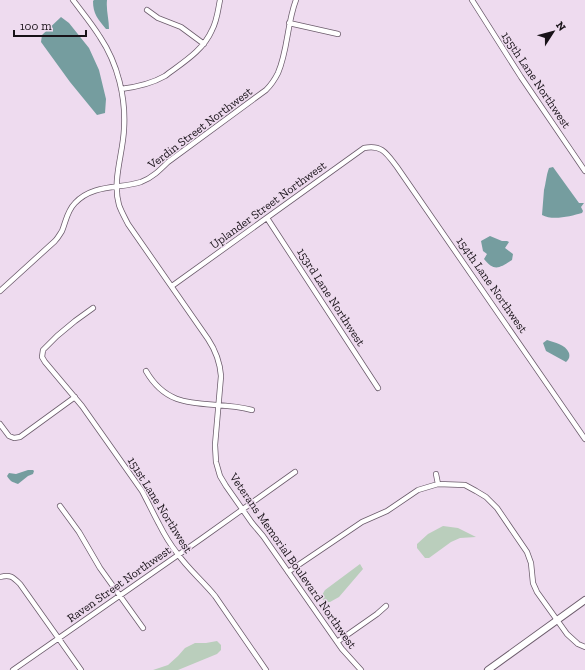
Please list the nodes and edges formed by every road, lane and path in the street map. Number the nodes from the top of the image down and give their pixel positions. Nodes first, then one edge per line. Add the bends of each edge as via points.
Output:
1 (73, 0) edge
2 (220, 0) edge
3 (296, 0) edge
4 (472, 0) edge
5 (147, 10) dead end
6 (289, 23) junction
7 (338, 34) dead end
8 (204, 44) junction
9 (121, 89) junction
10 (377, 148) joint
11 (585, 171) edge
12 (117, 186) junction
13 (268, 218) junction
14 (172, 286) junction
15 (0, 291) edge
16 (93, 308) dead end
17 (146, 371) dead end
18 (378, 388) dead end
19 (75, 397) junction
20 (218, 405) junction
21 (252, 410) dead end
22 (0, 424) edge
23 (585, 439) edge
24 (295, 472) dead end
25 (436, 474) dead end
26 (438, 484) junction
27 (60, 506) dead end
28 (242, 509) junction
29 (178, 554) junction
30 (288, 572) junction
31 (2, 576) edge
32 (120, 596) junction
33 (585, 600) edge
34 (386, 606) dead end
35 (557, 621) junction
36 (143, 628) dead end
37 (58, 638) junction
38 (337, 642) junction
39 (585, 647) edge
40 (13, 670) edge
41 (81, 670) edge
42 (266, 670) edge
43 (361, 670) edge
44 (488, 670) edge

1 - 9 street, Veterans Memorial Boulevard Northwest via 100,37 113,62
2 - 8 street via 216,22
3 - 6 street, Verdin Street Northwest
4 - 11 street, 155th Lane Northwest via 505,54
5 - 8 street via 158,18 181,27
6 - 7 street
6 - 12 street, Verdin Street Northwest via 282,63 274,81 266,90 148,179
8 - 9 street via 159,79 145,85
9 - 12 street, Veterans Memorial Boulevard Northwest via 124,102 124,131
10 - 13 street, Uplander Street Northwest via 364,148
10 - 23 street, 154th Lane Northwest via 387,154 397,167
12 - 14 street, Veterans Memorial Boulevard Northwest via 119,204 125,219
12 - 15 street, Verdin Street Northwest via 87,193 75,203 55,241
13 - 14 street, Uplander Street Northwest
13 - 18 street, 153rd Lane Northwest
14 - 20 street, Veterans Memorial Boulevard Northwest via 214,348 220,367
16 - 19 street, 151st Lane Northwest via 43,350 42,357 45,362
17 - 20 street via 158,388 181,402
19 - 22 street via 20,436 9,436
19 - 29 street, 151st Lane Northwest via 142,491
20 - 21 street
20 - 28 street, Veterans Memorial Boulevard Northwest via 216,462 220,476
24 - 28 street, Raven Street Northwest
25 - 26 street
26 - 30 street via 418,490 387,511 362,522
26 - 35 street via 465,485 486,497 497,508 527,552 537,592
27 - 32 street
28 - 29 street, Raven Street Northwest
28 - 30 street, Veterans Memorial Boulevard Northwest
29 - 32 street, Raven Street Northwest
29 - 42 street, 151st Lane Northwest via 216,596
30 - 38 street, Veterans Memorial Boulevard Northwest
31 - 37 street via 13,577 20,584
32 - 36 street
32 - 37 street, Raven Street Northwest
33 - 35 street
34 - 38 street
35 - 39 street via 571,639
35 - 44 street
37 - 40 street, Raven Street Northwest
37 - 41 street
38 - 43 street, Veterans Memorial Boulevard Northwest

